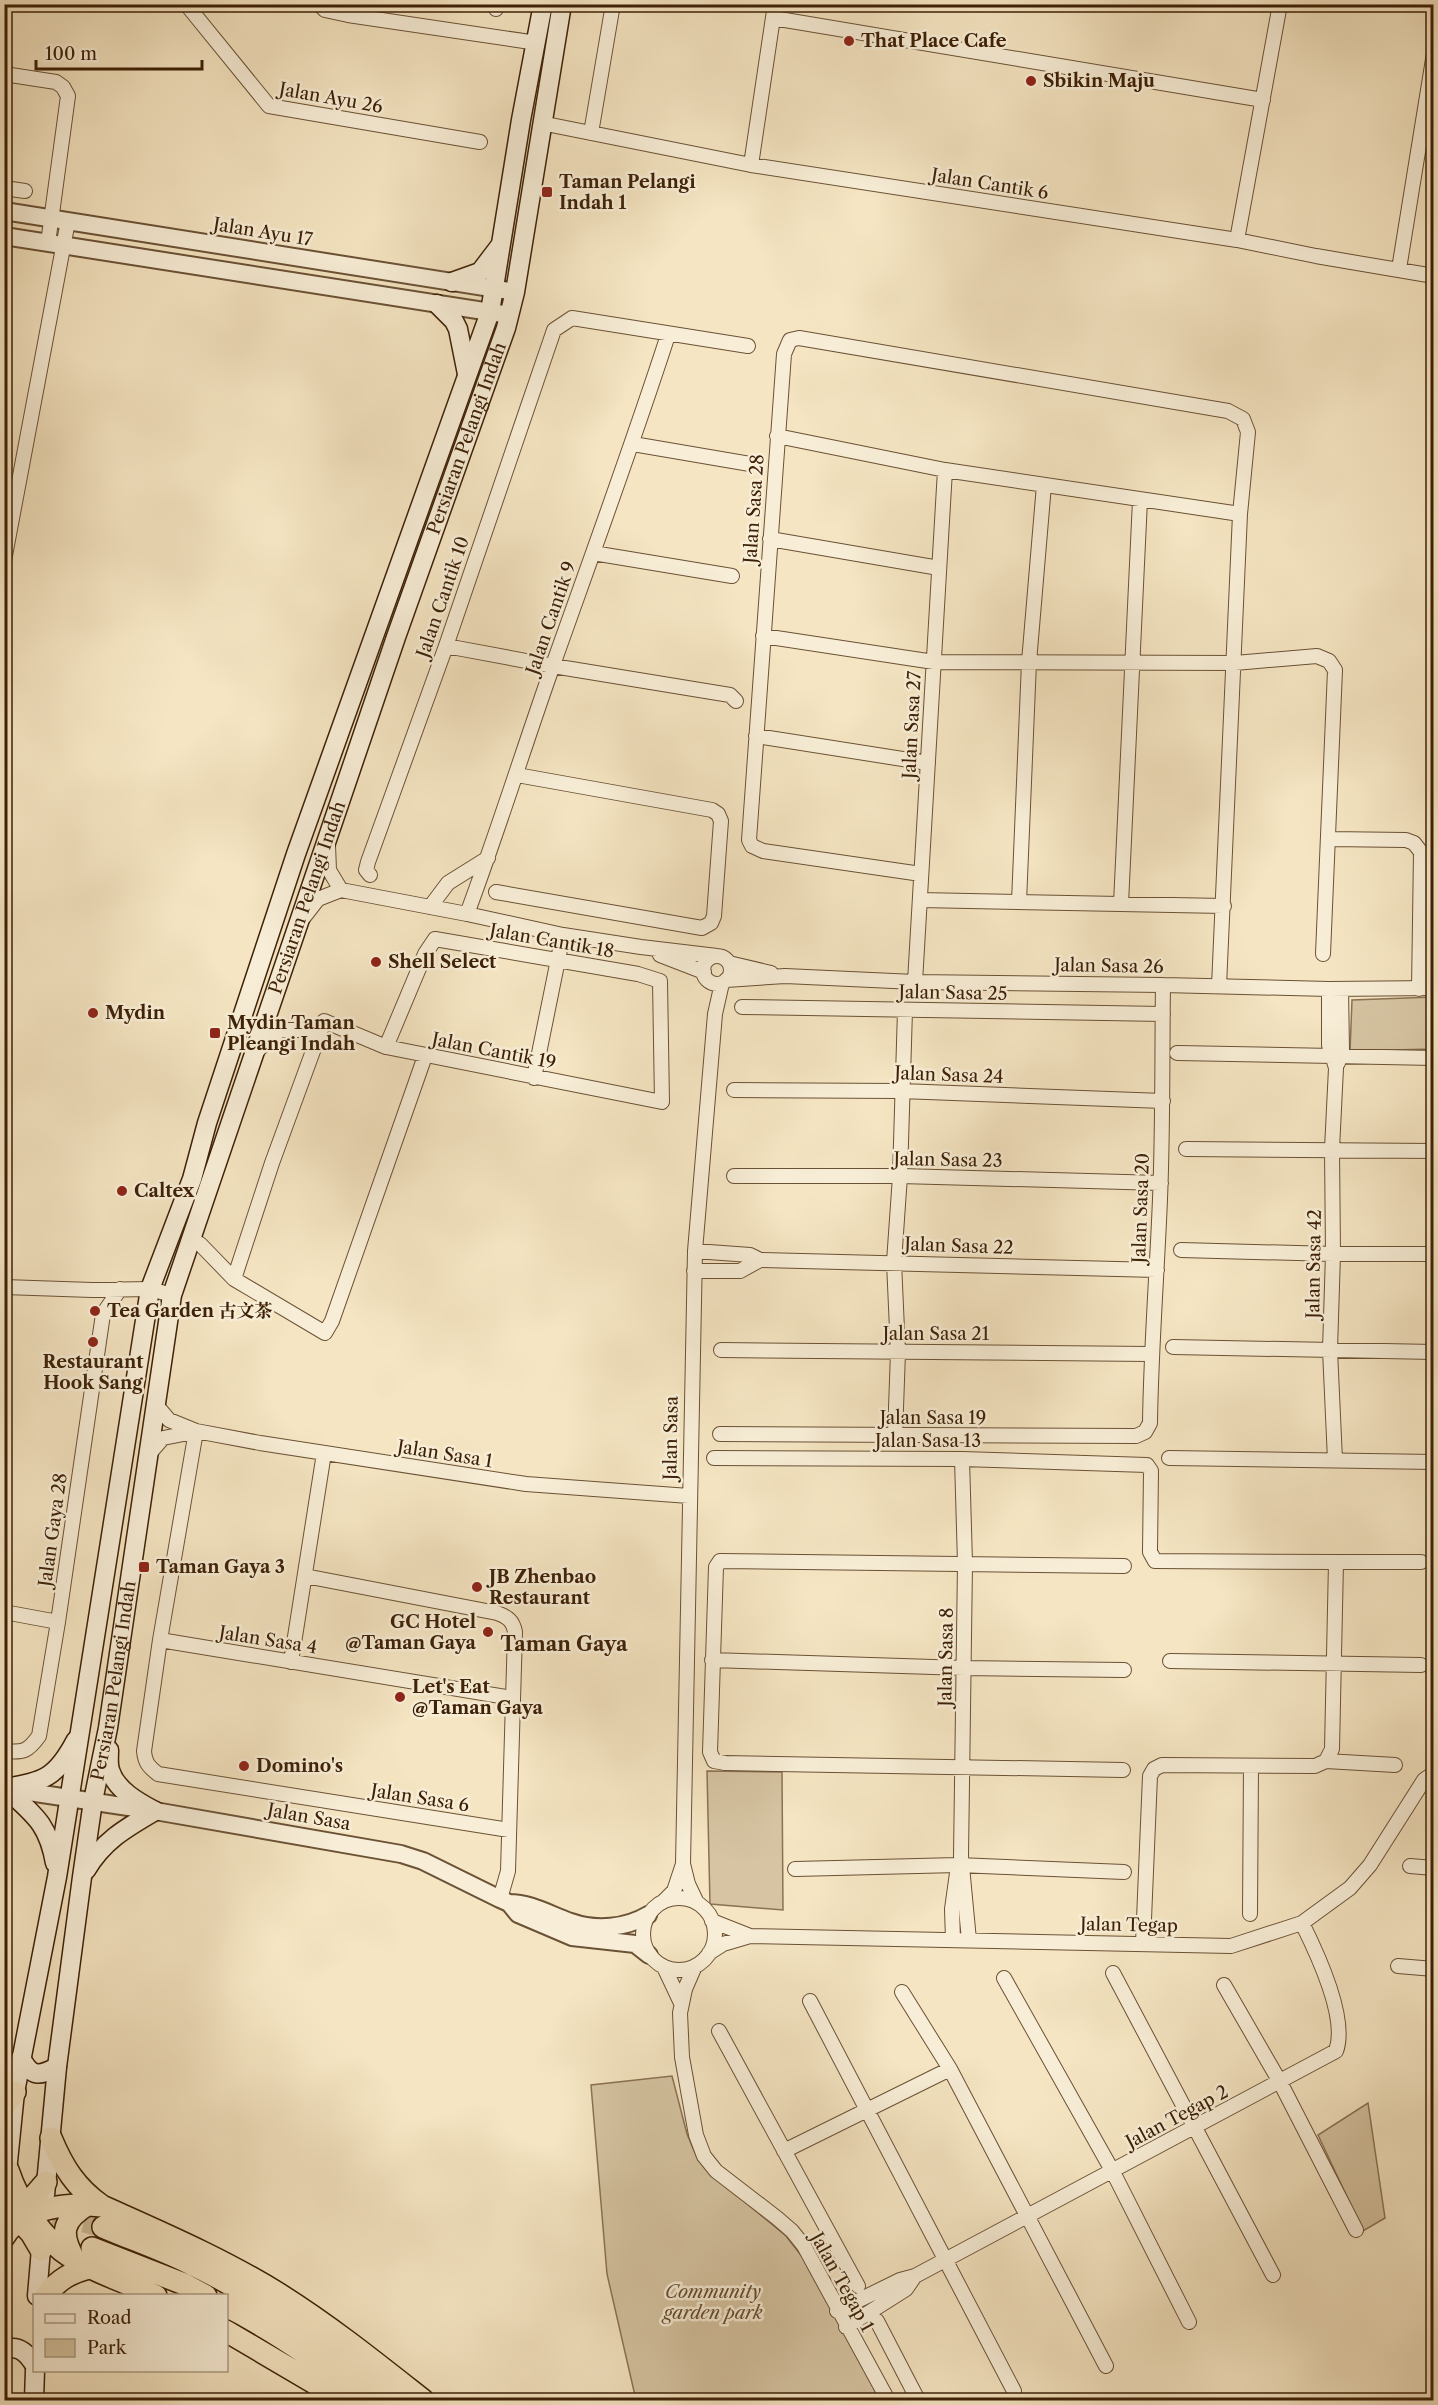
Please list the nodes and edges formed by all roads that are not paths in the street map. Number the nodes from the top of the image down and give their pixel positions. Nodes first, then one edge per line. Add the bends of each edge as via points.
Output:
1 (186, 4) edge
2 (320, 4) edge
3 (543, 4) edge
4 (562, 4) edge
5 (613, 4) edge
6 (1280, 4) edge
7 (774, 11) edge
8 (537, 43) junction
9 (1434, 53) edge
10 (4, 74) edge
11 (1263, 100) junction
12 (541, 123) junction
13 (519, 133) junction
14 (591, 133) junction
15 (480, 142) dead end
16 (751, 165) junction
17 (4, 188) edge
18 (25, 191) dead end
19 (4, 212) edge
20 (60, 220) junction
21 (4, 236) edge
22 (1237, 240) junction
23 (56, 244) junction
24 (502, 244) junction
25 (1399, 269) junction
26 (1434, 276) edge
27 (452, 282) junction
28 (495, 289) junction
29 (515, 292) junction
30 (437, 304) junction
31 (490, 312) junction
32 (510, 315) junction
33 (668, 334) junction
34 (748, 346) dead end
35 (467, 374) junction
36 (777, 436) junction
37 (633, 444) junction
38 (750, 464) dead end
39 (945, 470) junction
40 (1044, 485) junction
41 (1140, 500) junction
42 (1240, 514) junction
43 (770, 539) junction
44 (592, 553) junction
45 (4, 561) edge
46 (939, 568) junction
47 (732, 576) dead end
48 (763, 636) junction
49 (446, 646) junction
50 (934, 662) junction
51 (1029, 662) junction
52 (1132, 663) junction
53 (1235, 663) junction
54 (553, 666) junction
55 (736, 701) dead end
56 (756, 736) junction
57 (928, 763) junction
58 (517, 775) junction
59 (328, 832) junction
60 (1329, 839) junction
61 (488, 858) junction
62 (921, 874) junction
63 (369, 875) dead end
64 (341, 890) junction
65 (496, 892) dead end
66 (920, 900) junction
67 (1019, 902) junction
68 (1121, 904) junction
69 (1224, 906) junction
70 (430, 907) junction
71 (467, 914) junction
72 (298, 925) junction
73 (563, 935) junction
74 (641, 947) junction
75 (1323, 954) dead end
76 (559, 960) junction
77 (723, 960) junction
78 (785, 976) junction
79 (715, 979) junction
80 (915, 982) junction
81 (1163, 985) junction
82 (1219, 986) junction
83 (1419, 988) junction
84 (1434, 988) edge
85 (1335, 989) junction
86 (742, 1007) dead end
87 (905, 1010) junction
88 (1163, 1014) junction
89 (322, 1027) junction
90 (386, 1047) junction
91 (255, 1053) junction
92 (1177, 1053) dead end
93 (425, 1056) junction
94 (1434, 1058) edge
95 (1337, 1061) junction
96 (534, 1078) junction
97 (734, 1090) dead end
98 (901, 1091) junction
99 (1163, 1101) junction
100 (662, 1102) joint
101 (1186, 1149) dead end
102 (1332, 1149) junction
103 (1434, 1151) edge
104 (734, 1176) dead end
105 (900, 1176) junction
106 (1161, 1183) junction
107 (191, 1240) junction
108 (1181, 1250) dead end
109 (695, 1251) junction
110 (1333, 1254) junction
111 (1434, 1254) edge
112 (760, 1260) junction
113 (894, 1262) junction
114 (1157, 1270) junction
115 (694, 1271) junction
116 (234, 1280) junction
117 (4, 1287) edge
118 (120, 1289) junction
119 (150, 1289) junction
120 (92, 1290) junction
121 (172, 1295) junction
122 (103, 1314) junction
123 (1173, 1347) dead end
124 (721, 1350) dead end
125 (1330, 1350) junction
126 (898, 1352) junction
127 (1434, 1352) edge
128 (1151, 1354) junction
129 (157, 1406) junction
130 (196, 1431) junction
131 (1145, 1432) joint
132 (720, 1434) dead end
133 (895, 1436) junction
134 (150, 1453) junction
135 (324, 1453) junction
136 (714, 1458) dead end
137 (1169, 1458) dead end
138 (962, 1459) junction
139 (1335, 1460) junction
140 (1434, 1462) edge
141 (690, 1496) junction
142 (1336, 1562) junction
143 (1421, 1562) dead end
144 (965, 1563) junction
145 (1124, 1566) dead end
146 (305, 1576) junction
147 (4, 1612) edge
148 (58, 1622) junction
149 (160, 1640) junction
150 (712, 1660) junction
151 (1170, 1661) dead end
152 (291, 1662) junction
153 (1334, 1662) junction
154 (1420, 1665) dead end
155 (964, 1668) junction
156 (1124, 1670) dead end
157 (512, 1698) junction
158 (108, 1728) junction
159 (80, 1731) junction
160 (4, 1751) edge
161 (1326, 1761) junction
162 (1395, 1765) dead end
163 (962, 1766) junction
164 (1251, 1766) junction
165 (1122, 1770) dead end
166 (1434, 1773) edge
167 (5, 1788) edge
168 (70, 1798) junction
169 (93, 1802) junction
170 (155, 1811) junction
171 (509, 1830) junction
172 (960, 1862) junction
173 (683, 1864) junction
174 (1410, 1866) dead end
175 (1434, 1868) edge
176 (795, 1869) dead end
177 (1124, 1872) dead end
178 (57, 1877) junction
179 (82, 1877) junction
180 (505, 1901) junction
181 (664, 1901) junction
182 (697, 1903) junction
183 (1250, 1914) dead end
184 (648, 1915) junction
185 (712, 1921) junction
186 (1302, 1923) junction
187 (750, 1936) junction
188 (953, 1940) junction
189 (969, 1940) junction
190 (1143, 1943) junction
191 (709, 1953) junction
192 (649, 1955) junction
193 (695, 1966) junction
194 (1398, 1966) dead end
195 (664, 1967) junction
196 (1434, 1969) edge
197 (1113, 1973) dead end
198 (1004, 1978) dead end
199 (1224, 1985) dead end
200 (902, 1992) dead end
201 (810, 2001) dead end
202 (681, 2003) junction
203 (718, 2031) dead end
204 (21, 2058) junction
205 (57, 2067) junction
206 (950, 2069) junction
207 (1280, 2082) junction
208 (10, 2099) edge
209 (867, 2110) junction
210 (1196, 2127) junction
211 (51, 2138) junction
212 (784, 2151) junction
213 (8, 2170) joint
214 (1113, 2172) junction
215 (46, 2182) joint
216 (97, 2212) junction
217 (23, 2217) edge
218 (1028, 2217) junction
219 (1356, 2230) dead end
220 (4, 2237) edge
221 (86, 2258) junction
222 (946, 2260) junction
223 (1273, 2275) dead end
224 (915, 2276) junction
225 (858, 2286) dead end
226 (38, 2294) edge
227 (47, 2294) edge
228 (154, 2294) edge
229 (204, 2294) edge
230 (228, 2307) edge
231 (837, 2311) junction
232 (877, 2321) dead end
233 (1190, 2322) dead end
234 (846, 2327) junction
235 (228, 2332) edge
236 (4, 2350) edge
237 (33, 2363) edge
238 (1106, 2366) dead end
239 (35, 2372) edge
240 (34, 2400) edge
241 (339, 2400) edge
242 (369, 2400) edge
243 (398, 2400) edge
244 (423, 2400) edge
245 (888, 2400) edge
246 (918, 2400) edge
247 (1013, 2400) edge

1 - 15 street, Jalan Ayu 26 via 268,106
2 - 8 street via 325,10 348,15
3 - 8 main road, Persiaran Pelangi Indah
4 - 12 main road, Persiaran Pelangi Indah
5 - 14 street
6 - 11 street
7 - 11 street
7 - 16 street
8 - 13 main road, Persiaran Pelangi Indah
9 - 25 street
10 - 20 street via 56,82 68,96
11 - 22 street
12 - 13 main road via 526,124
12 - 14 street, Jalan Cantik 6
12 - 29 main road, Persiaran Pelangi Indah
13 - 24 main road, Persiaran Pelangi Indah
14 - 16 street, Jalan Cantik 6
16 - 22 street, Jalan Cantik 6
17 - 18 street
19 - 20 street, Jalan Ayu 17
20 - 23 street
20 - 27 street, Jalan Ayu 17
21 - 23 street
22 - 25 street, Jalan Cantik 6
23 - 30 street
23 - 45 street
24 - 27 main road via 480,272
24 - 28 main road, Persiaran Pelangi Indah
25 - 26 street, Jalan Cantik 6
27 - 28 street, Jalan Ayu 17
28 - 29 street, Jalan Ayu 17
28 - 31 main road, Persiaran Pelangi Indah
29 - 32 main road, Persiaran Pelangi Indah
30 - 31 street
30 - 35 main road via 458,329
31 - 32 street
31 - 35 main road, Persiaran Pelangi Indah
32 - 59 main road, Persiaran Pelangi Indah
33 - 34 street
33 - 37 street, Jalan Cantik 9
33 - 49 street, Jalan Cantik 10 via 572,318 554,330
35 - 119 main road, Persiaran Pelangi Indah via 297,854 192,1177
36 - 39 street, Jalan Sasa 28
36 - 42 street via 784,354 790,340 799,338 1228,411 1243,420 1248,432
36 - 43 street, Jalan Sasa 28
37 - 38 street
37 - 44 street, Jalan Cantik 9
39 - 40 street, Jalan Sasa 28
39 - 46 street, Jalan Sasa 27
40 - 41 street, Jalan Sasa 28
40 - 51 street
41 - 42 street, Jalan Sasa 28
41 - 52 street
42 - 53 street
43 - 46 street
43 - 48 street, Jalan Sasa 28
44 - 47 street
44 - 54 street, Jalan Cantik 9
46 - 50 street, Jalan Sasa 27
48 - 50 street
48 - 56 street, Jalan Sasa 28
49 - 54 street
49 - 63 street, Jalan Cantik 10 via 368,862
50 - 51 street
50 - 57 street, Jalan Sasa 27
51 - 52 street
51 - 67 street
52 - 53 street
52 - 68 street
53 - 60 street via 1317,656 1329,661 1335,670
53 - 69 street
54 - 55 street via 730,695
54 - 58 street, Jalan Cantik 9
56 - 57 street
56 - 62 street, Jalan Sasa 28 via 749,840 752,846 763,851
57 - 62 street, Jalan Sasa 27
58 - 61 street, Jalan Cantik 9
58 - 65 street via 718,814 721,821 714,916 702,928
59 - 64 street via 328,870
59 - 72 main road, Persiaran Pelangi Indah
60 - 75 street
60 - 83 street via 1406,840 1422,852
61 - 70 street via 448,883
61 - 71 street, Jalan Cantik 9
62 - 66 street, Jalan Sasa 27
64 - 70 street
64 - 72 street via 318,899
66 - 67 street
66 - 80 street, Jalan Sasa 27
67 - 68 street
68 - 69 street
69 - 82 street
70 - 71 street
71 - 73 street
72 - 91 main road, Persiaran Pelangi Indah
73 - 74 street
73 - 76 street
74 - 77 street, Jalan Sasa 26
74 - 79 street
76 - 90 street, Jalan Cantik 18 via 435,939
76 - 96 street
76 - 100 street, Jalan Cantik 18 via 660,981
77 - 78 street, Jalan Sasa 26
77 - 79 street via 731,972
77 - 79 street via 708,959
78 - 79 street, Jalan Sasa 26
78 - 80 street, Jalan Sasa 26
79 - 109 street, Jalan Sasa
80 - 81 street, Jalan Sasa 26
81 - 82 street, Jalan Sasa 26
81 - 88 street, Jalan Sasa 20
82 - 85 street, Jalan Sasa 26
83 - 84 street, Jalan Sasa 26
83 - 85 street, Jalan Sasa 26
85 - 95 street, Jalan Sasa 42 via 1329,1045
86 - 87 street, Jalan Sasa 25
87 - 88 street, Jalan Sasa 25
87 - 98 street
88 - 99 street, Jalan Sasa 20
89 - 90 street, Jalan Cantik 19
89 - 91 street, Jalan Cantik 19 via 280,1030
89 - 116 street
90 - 93 street, Jalan Cantik 19
91 - 107 main road, Persiaran Pelangi Indah
92 - 95 street
93 - 96 street, Jalan Cantik 19
93 - 116 street via 325,1333
94 - 95 street
95 - 102 street, Jalan Sasa 42
96 - 100 street, Jalan Cantik 19
97 - 98 street, Jalan Sasa 24
98 - 99 street, Jalan Sasa 24
98 - 105 street
99 - 106 street, Jalan Sasa 20
101 - 102 street
102 - 103 street
102 - 110 street, Jalan Sasa 42
104 - 105 street, Jalan Sasa 23
105 - 106 street, Jalan Sasa 23
105 - 113 street
106 - 114 street, Jalan Sasa 20
107 - 116 street via 200,1244
107 - 121 main road, Persiaran Pelangi Indah
108 - 110 street
109 - 112 street, Jalan Sasa 22 via 750,1255
109 - 115 street, Jalan Sasa
110 - 111 street
110 - 125 street, Jalan Sasa 42
112 - 113 street, Jalan Sasa 22
112 - 115 street, Jalan Sasa 22 via 740,1271
113 - 114 street, Jalan Sasa 22
113 - 126 street
114 - 128 street, Jalan Sasa 20
115 - 141 street, Jalan Sasa
117 - 120 street
118 - 119 street
118 - 120 street
118 - 122 street, Jalan Gaya 28
119 - 121 street
119 - 159 main road, Persiaran Pelangi Indah
120 - 122 street
121 - 129 main road, Persiaran Pelangi Indah
122 - 148 street, Jalan Gaya 28
123 - 125 street
124 - 126 street, Jalan Sasa 21
125 - 127 street
125 - 139 street, Jalan Sasa 42
126 - 128 street, Jalan Sasa 21
126 - 133 street
128 - 131 street, Jalan Sasa 20 via 1150,1423
129 - 130 street, Jalan Sasa 1 via 169,1420
129 - 134 main road, Persiaran Pelangi Indah
130 - 134 street, Jalan Sasa 1 via 163,1438
130 - 135 street, Jalan Sasa 1
130 - 149 street
131 - 133 street, Jalan Sasa 19 via 1136,1436
132 - 133 street, Jalan Sasa 19
134 - 158 main road, Persiaran Pelangi Indah
135 - 141 street, Jalan Sasa 1 via 526,1484
135 - 146 street
136 - 138 street, Jalan Sasa 13
137 - 139 street
138 - 142 street, Jalan Sasa 13 via 1147,1465 1151,1471 1150,1552 1160,1562
138 - 144 street, Jalan Sasa 8
139 - 140 street
141 - 173 street, Jalan Sasa
142 - 143 street
142 - 153 street
144 - 145 street
144 - 150 street via 720,1561 716,1567
144 - 155 street, Jalan Sasa 8
146 - 152 street
146 - 157 street via 497,1613 510,1620 515,1632
147 - 148 street
148 - 160 street, Jalan Gaya 28 via 39,1736 29,1749
149 - 152 street, Jalan Sasa 4
149 - 171 street, Jalan Sasa 6 via 144,1751 144,1759 158,1774
150 - 155 street
150 - 163 street via 710,1752 714,1761
151 - 153 street
152 - 157 street, Jalan Sasa 4
153 - 154 street
153 - 161 street via 1332,1749
155 - 156 street
155 - 163 street, Jalan Sasa 8
157 - 171 street
158 - 169 main road, Persiaran Pelangi Indah
158 - 170 main road via 110,1770 134,1800
159 - 167 main road via 69,1754 53,1773 38,1783
159 - 168 main road, Persiaran Pelangi Indah
161 - 162 street
161 - 164 street via 1315,1766
163 - 165 street
163 - 172 street, Jalan Sasa 8
164 - 183 street
164 - 190 street via 1162,1765 1154,1769 1150,1776
166 - 186 street, Jalan Tegap via 1424,1780 1350,1888
167 - 168 street, Jalan Sasa
167 - 178 main road via 43,1825 51,1842
168 - 169 street, Jalan Sasa
168 - 178 main road, Persiaran Pelangi Indah
169 - 170 street, Jalan Sasa
169 - 179 main road, Persiaran Pelangi Indah
170 - 179 main road via 111,1838
170 - 180 street, Jalan Sasa via 401,1854
171 - 180 street
172 - 176 street
172 - 177 street
172 - 188 street, Jalan Sasa 8 via 952,1909
172 - 189 street, Jalan Sasa 8
173 - 181 street, Jalan Sasa via 674,1891
173 - 182 street, Jalan Sasa
174 - 175 street
178 - 204 main road, Persiaran Pelangi Indah
179 - 205 main road, Persiaran Pelangi Indah
180 - 184 street, Jalan Sasa via 524,1903 573,1923 595,1926 634,1924
180 - 192 street, Jalan Sasa via 519,1914 572,1937 635,1944
181 - 182 street via 686,1899
181 - 184 street
182 - 185 street
184 - 192 street via 643,1942
185 - 187 street, Jalan Tegap
185 - 191 street via 714,1938
186 - 190 street, Jalan Tegap via 1231,1946
186 - 207 street, Jalan Tegap 2 via 1330,1984 1340,2041 1336,2051
187 - 188 street, Jalan Tegap
187 - 191 street, Jalan Tegap
188 - 189 street, Jalan Tegap
189 - 190 street, Jalan Tegap
191 - 193 street
192 - 195 street
193 - 195 street via 674,1970
193 - 202 street, Jalan Tegap 1
194 - 196 street
195 - 202 street, Jalan Tegap 1
197 - 210 street
198 - 214 street
199 - 207 street
200 - 206 street
201 - 209 street
202 - 231 street, Jalan Tegap 1 via 682,2057 696,2135 704,2156 716,2171 792,2231 804,2246
203 - 212 street
204 - 205 main road via 39,2074
204 - 208 main road, Persiaran Pelangi Indah
205 - 211 main road, Persiaran Pelangi Indah
206 - 209 street
206 - 218 street
207 - 210 street, Jalan Tegap 2
207 - 219 street
208 - 213 main road, Persiaran Pelangi Indah
209 - 212 street
209 - 222 street
210 - 214 street, Jalan Tegap 2
210 - 223 street
211 - 215 main road, Persiaran Pelangi Indah
211 - 216 highway via 68,2173
212 - 225 street
213 - 217 highway
214 - 218 street, Jalan Tegap 2
214 - 233 street
215 - 217 highway
216 - 217 highway
216 - 221 highway via 75,2212 67,2222 64,2235
216 - 243 highway via 267,2306
216 - 244 highway via 196,2248 278,2294 351,2342
217 - 220 highway
217 - 221 highway via 61,2250
217 - 226 main road
218 - 222 street, Jalan Tegap 2
218 - 238 street
221 - 227 highway
221 - 228 highway
221 - 229 highway via 184,2284
222 - 224 street, Jalan Tegap 2
222 - 247 street via 1014,2391
224 - 231 street, Jalan Tegap 2
224 - 234 street, Jalan Tegap 2 via 906,2289
230 - 242 highway via 333,2372
231 - 234 street, Jalan Tegap 1
232 - 246 street
234 - 245 street, Jalan Tegap 1
235 - 241 highway
236 - 237 main road via 22,2350
239 - 240 main road

